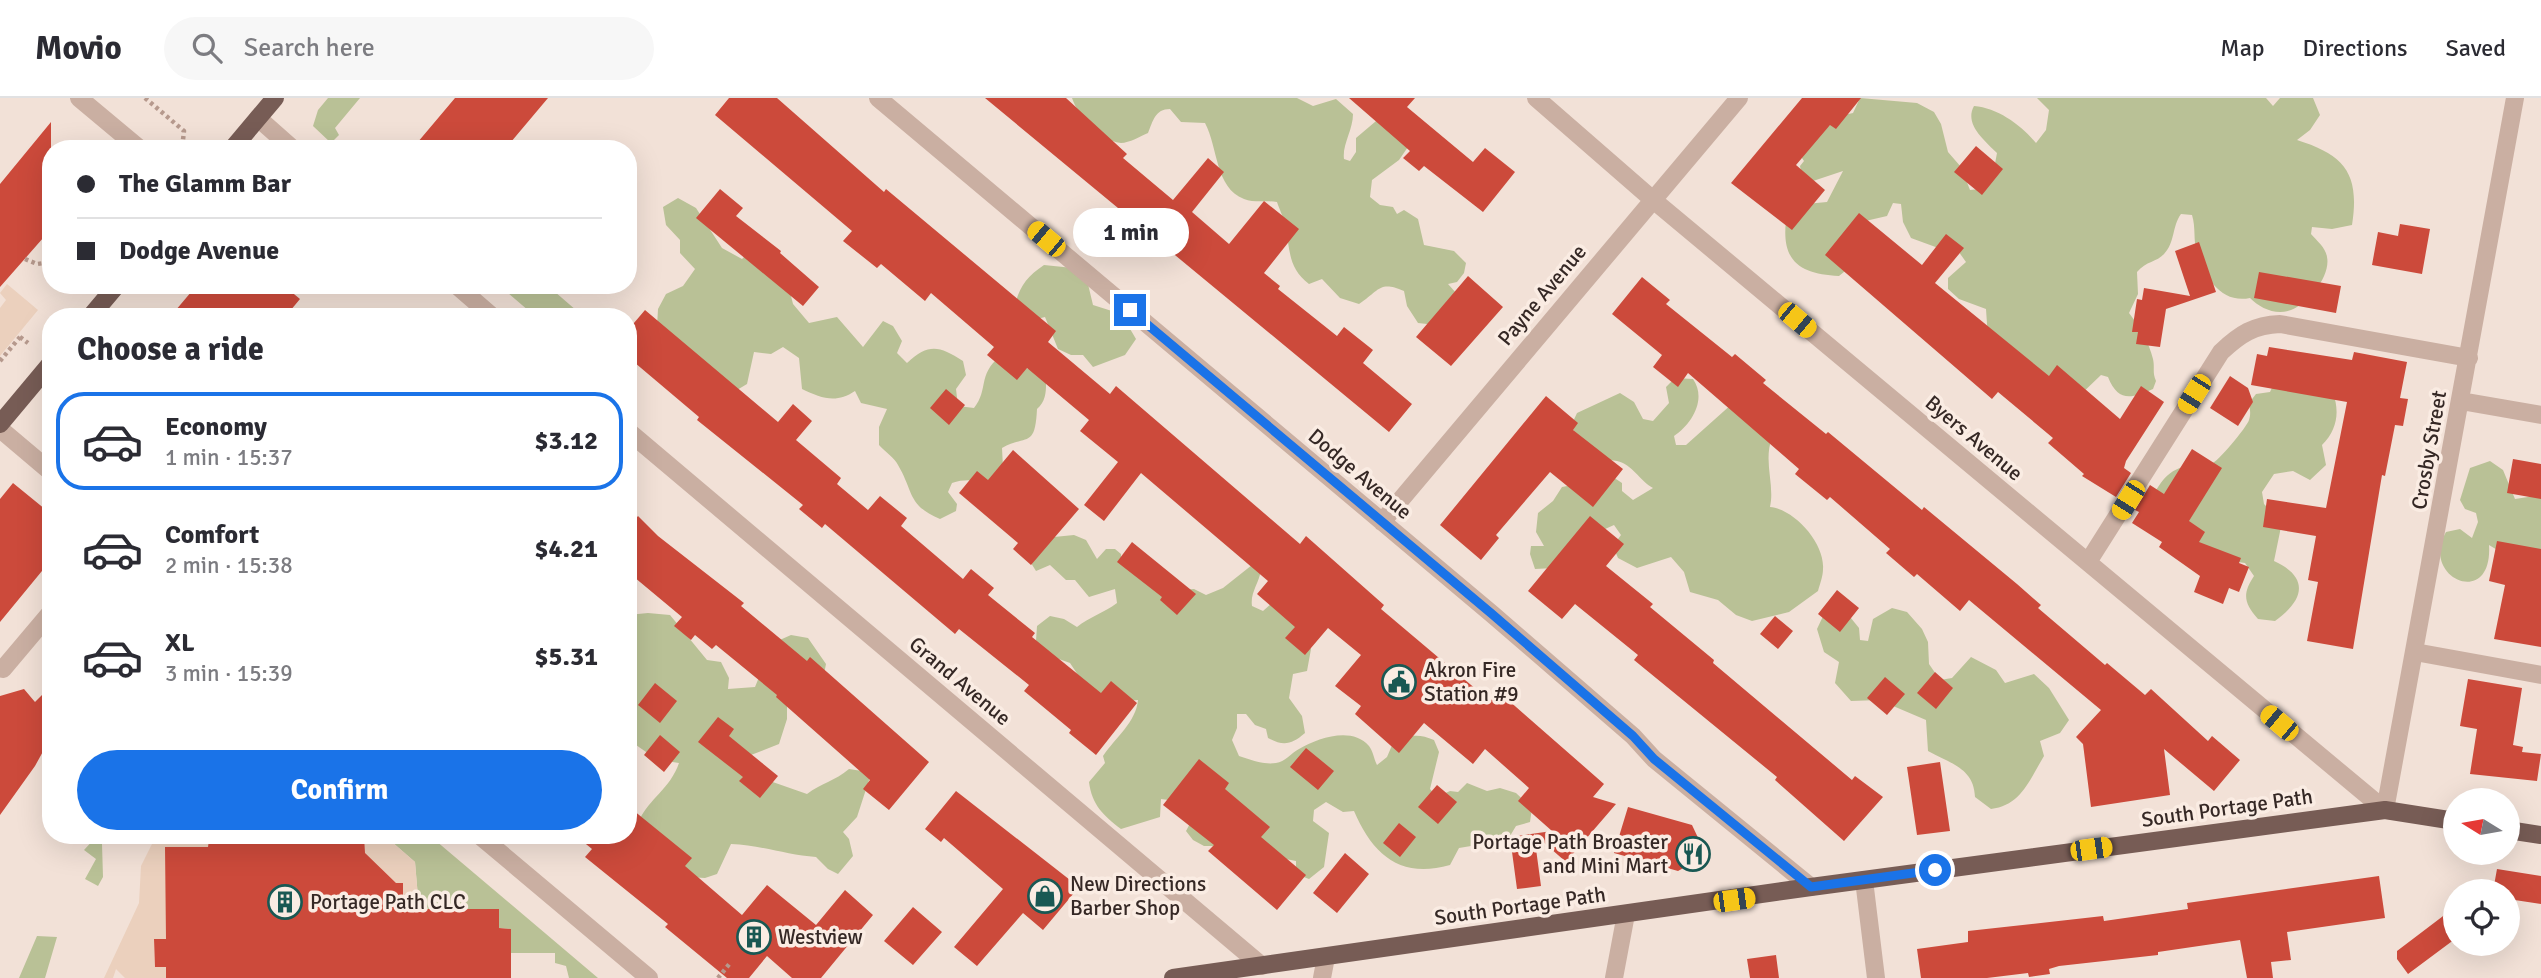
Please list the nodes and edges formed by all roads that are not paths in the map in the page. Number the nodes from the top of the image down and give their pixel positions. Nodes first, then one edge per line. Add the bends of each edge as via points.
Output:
1 (79, 98) edge
2 (275, 98) edge
3 (878, 98) edge
4 (1536, 98) edge
5 (1739, 98) edge
6 (2515, 98) edge
7 (257, 118) junction
8 (130, 140) edge
9 (239, 140) edge
10 (283, 140) edge
11 (1652, 199) junction
12 (109, 294) edge
13 (466, 294) edge
14 (98, 308) edge
15 (483, 308) edge
16 (2469, 358) junction
17 (42, 374) edge
18 (2461, 401) junction
19 (2541, 415) edge
20 (0, 426) edge
21 (637, 439) edge
22 (42, 464) edge
23 (1382, 522) junction
24 (2088, 562) junction
25 (42, 622) edge
26 (2415, 652) junction
27 (3, 669) dead end
28 (2541, 675) edge
29 (2385, 810) junction
30 (2443, 819) edge
31 (2520, 832) edge
32 (2541, 835) edge
33 (491, 844) edge
34 (1864, 880) junction
35 (1811, 887) junction
36 (1626, 914) junction
37 (1326, 957) junction
38 (1262, 965) junction
39 (649, 978) edge
40 (1173, 978) edge
41 (1322, 978) edge
42 (1614, 978) edge
43 (1876, 978) edge

1 - 8 street
2 - 7 main road
3 - 23 street, Dodge Avenue
4 - 11 street, Byers Avenue
5 - 11 street, Payne Avenue
6 - 16 street, Crosby Street
7 - 9 main road
7 - 10 street
11 - 23 street, Payne Avenue
11 - 24 street, Byers Avenue
12 - 14 main road
13 - 15 street
16 - 18 street, Crosby Street
16 - 24 street via 2280,324 2240,334 2221,352
17 - 20 main road
18 - 19 street
18 - 26 street, Crosby Street
20 - 22 street
21 - 38 street, Grand Avenue
23 - 35 street, Dodge Avenue via 1633,736 1654,759
24 - 29 street, Byers Avenue
25 - 27 street
26 - 28 street
26 - 29 street, Crosby Street
29 - 30 main road, South Portage Path
29 - 34 main road, South Portage Path
31 - 32 main road
33 - 39 street
34 - 35 main road, South Portage Path
34 - 43 street
35 - 36 main road, South Portage Path
36 - 37 main road, South Portage Path
36 - 42 street
37 - 38 main road, South Portage Path
37 - 41 street
38 - 40 main road, South Portage Path

